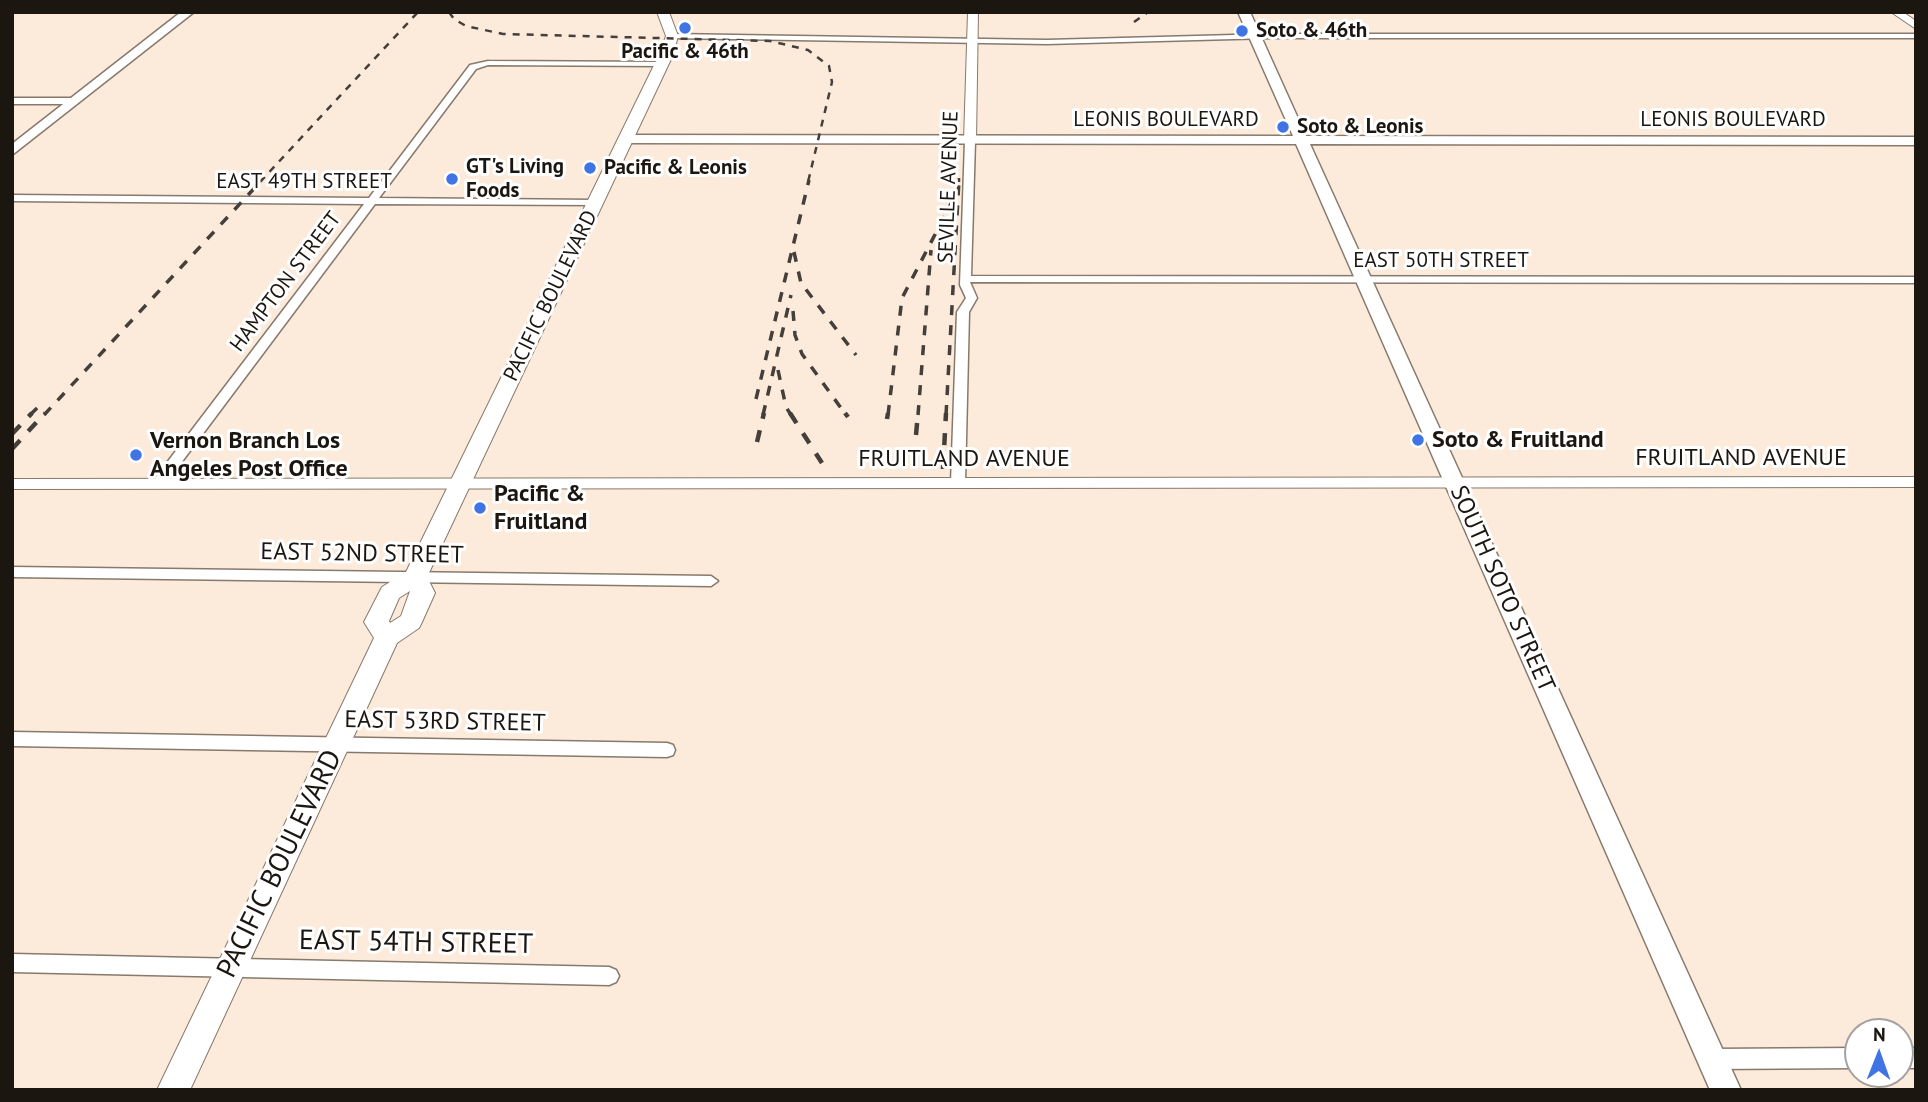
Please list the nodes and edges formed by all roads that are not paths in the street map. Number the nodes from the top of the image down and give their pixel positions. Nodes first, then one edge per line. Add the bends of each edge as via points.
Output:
1 (188, 12) edge
2 (663, 12) edge
3 (973, 12) edge
4 (1244, 12) edge
5 (1896, 12) edge
6 (1916, 26) edge
7 (672, 36) junction
8 (1916, 36) edge
9 (1255, 38) junction
10 (974, 42) junction
11 (662, 64) junction
12 (12, 101) edge
13 (75, 101) junction
14 (626, 139) junction
15 (970, 141) junction
16 (1916, 141) edge
17 (1302, 142) junction
18 (12, 151) edge
19 (12, 198) edge
20 (371, 201) junction
21 (595, 203) junction
22 (965, 279) junction
23 (1916, 280) edge
24 (1365, 281) junction
25 (1916, 482) edge
26 (958, 483) junction
27 (1453, 483) junction
28 (159, 484) junction
29 (460, 484) junction
30 (13, 485) edge
31 (12, 572) edge
32 (415, 578) junction
33 (711, 582) dead end
34 (12, 739) edge
35 (338, 744) junction
36 (667, 750) dead end
37 (12, 963) edge
38 (231, 966) junction
39 (609, 975) dead end
40 (1844, 1058) edge
41 (1712, 1059) junction
42 (173, 1090) edge
43 (1726, 1090) edge

1 - 13 main road
2 - 7 main road
3 - 10 street, SEVILLE AVENUE
4 - 9 main road, SOUTH SOTO STREET
5 - 6 street
7 - 10 street
7 - 11 main road, PACIFIC BOULEVARD
8 - 9 street
9 - 10 street
9 - 17 main road, SOUTH SOTO STREET
10 - 15 street, SEVILLE AVENUE
11 - 14 main road, PACIFIC BOULEVARD
11 - 20 street, HAMPTON STREET via 477,65
12 - 13 street
13 - 18 main road
14 - 15 main road, LEONIS BOULEVARD
14 - 21 main road, PACIFIC BOULEVARD
15 - 17 main road, LEONIS BOULEVARD
15 - 22 street, SEVILLE AVENUE
16 - 17 main road, LEONIS BOULEVARD
17 - 24 main road, SOUTH SOTO STREET
19 - 20 street, EAST 49TH STREET
20 - 21 street, EAST 49TH STREET
20 - 28 street, HAMPTON STREET
21 - 29 main road, PACIFIC BOULEVARD
22 - 24 street, EAST 50TH STREET
22 - 26 street, SEVILLE AVENUE via 972,298 963,312
23 - 24 street, EAST 50TH STREET
24 - 27 main road, SOUTH SOTO STREET
25 - 27 street, FRUITLAND AVENUE
26 - 27 street, FRUITLAND AVENUE
26 - 29 street, FRUITLAND AVENUE
27 - 41 main road, SOUTH SOTO STREET
28 - 29 street, FRUITLAND AVENUE
28 - 30 street, FRUITLAND AVENUE
29 - 32 main road, PACIFIC BOULEVARD
31 - 32 street, EAST 52ND STREET
32 - 33 street, EAST 52ND STREET
32 - 35 main road, PACIFIC BOULEVARD via 423,593 410,622 387,637
34 - 35 street, EAST 53RD STREET
35 - 36 street, EAST 53RD STREET
35 - 38 main road, PACIFIC BOULEVARD
37 - 38 street, EAST 54TH STREET
38 - 39 street, EAST 54TH STREET
38 - 42 main road, PACIFIC BOULEVARD
40 - 41 street
41 - 43 main road, SOUTH SOTO STREET

